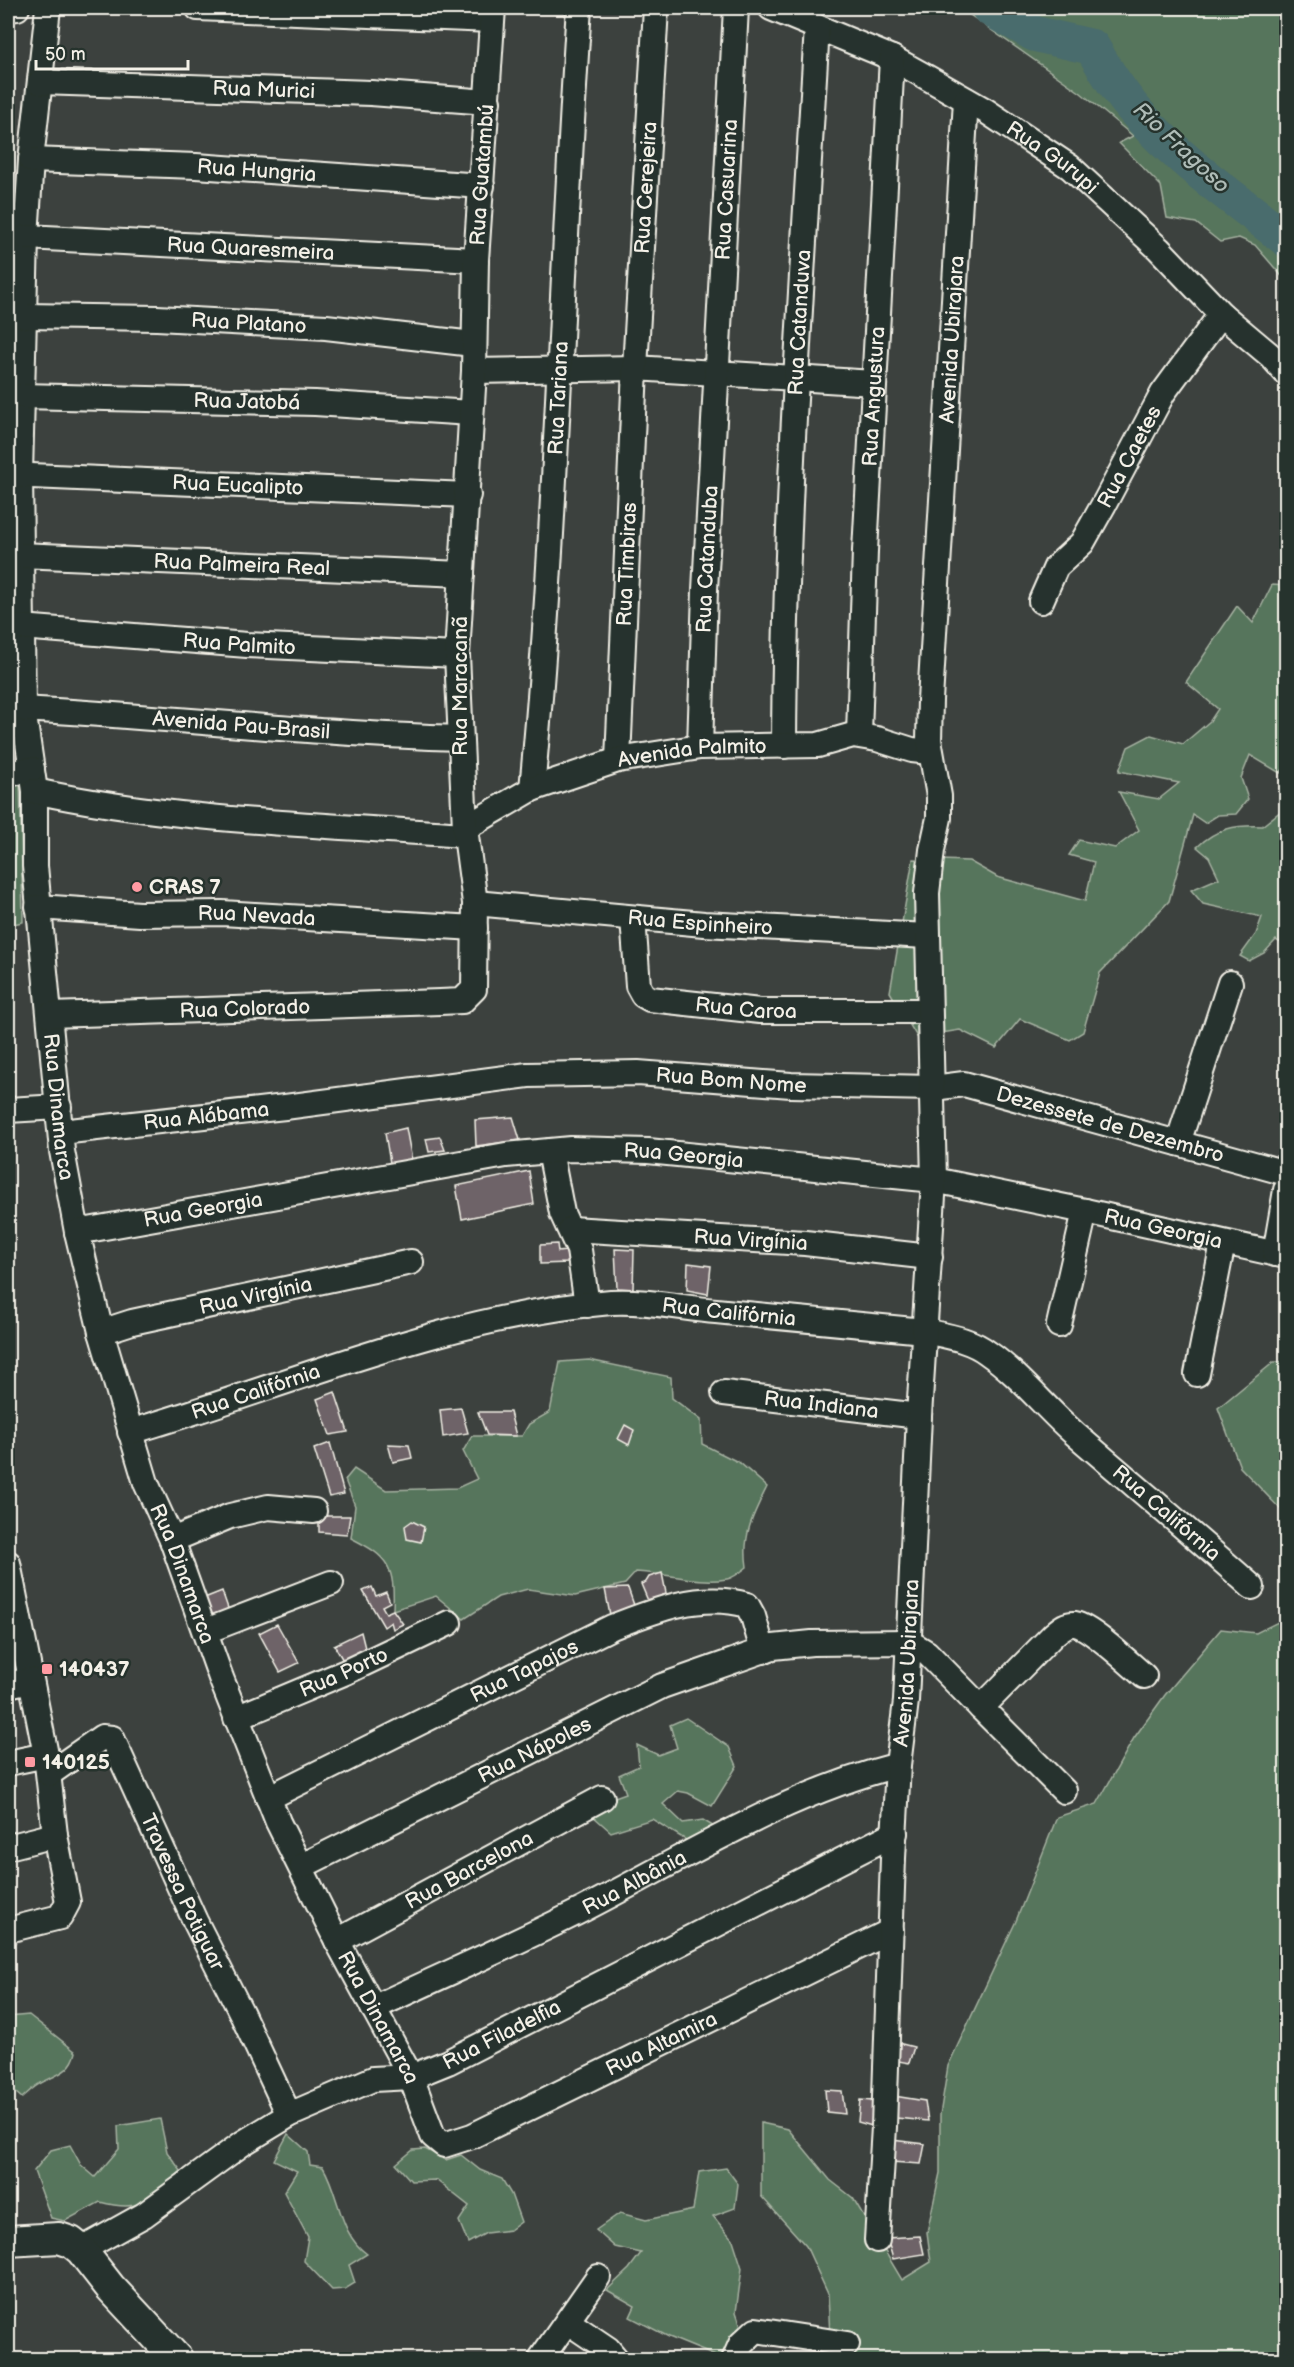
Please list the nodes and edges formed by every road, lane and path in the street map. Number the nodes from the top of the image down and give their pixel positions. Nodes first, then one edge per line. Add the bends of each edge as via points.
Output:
1 (17, 8) edge
2 (48, 8) edge
3 (198, 8) edge
4 (579, 8) edge
5 (656, 8) edge
6 (736, 8) edge
7 (771, 8) edge
8 (8, 9) edge
9 (493, 14) edge
10 (817, 27) junction
11 (891, 58) junction
12 (39, 82) junction
13 (966, 100) junction
14 (488, 102) junction
15 (31, 160) junction
16 (482, 186) junction
17 (26, 237) junction
18 (476, 260) junction
19 (1221, 314) junction
20 (24, 316) junction
21 (473, 344) junction
22 (1281, 357) edge
23 (635, 368) junction
24 (561, 369) junction
25 (474, 371) junction
26 (717, 372) junction
27 (796, 379) junction
28 (874, 383) junction
29 (22, 396) junction
30 (471, 412) junction
31 (14, 474) edge
32 (468, 495) junction
33 (20, 555) junction
34 (462, 574) junction
35 (1041, 601) dead end
36 (21, 627) junction
37 (457, 655) junction
38 (22, 709) junction
39 (859, 735) junction
40 (460, 738) junction
41 (784, 746) junction
42 (700, 747) junction
43 (930, 752) junction
44 (618, 760) junction
45 (8, 774) edge
46 (33, 780) junction
47 (532, 789) junction
48 (465, 832) junction
49 (475, 903) junction
50 (38, 907) junction
51 (633, 918) junction
52 (475, 928) junction
53 (927, 936) junction
54 (1230, 983) dead end
55 (440, 1002) joint
56 (929, 1011) junction
57 (50, 1015) junction
58 (933, 1088) junction
59 (349, 1097) joint
60 (59, 1107) junction
61 (8, 1110) edge
62 (62, 1132) junction
63 (1178, 1143) junction
64 (550, 1151) junction
65 (1287, 1173) edge
66 (934, 1180) junction
67 (1287, 1190) edge
68 (1085, 1211) junction
69 (571, 1229) junction
70 (77, 1232) junction
71 (1224, 1244) junction
72 (1281, 1255) edge
73 (930, 1257) junction
74 (411, 1262) dead end
75 (587, 1305) junction
76 (1059, 1325) dead end
77 (924, 1331) junction
78 (100, 1332) junction
79 (1197, 1374) dead end
80 (724, 1393) dead end
81 (919, 1416) junction
82 (130, 1432) junction
83 (314, 1511) dead end
84 (172, 1540) junction
85 (8, 1563) edge
86 (331, 1583) dead end
87 (1252, 1587) dead end
88 (11, 1604) edge
89 (449, 1623) dead end
90 (206, 1631) junction
91 (909, 1642) junction
92 (768, 1649) junction
93 (1144, 1676) dead end
94 (19, 1683) edge
95 (981, 1708) junction
96 (236, 1718) junction
97 (8, 1763) edge
98 (47, 1765) junction
99 (898, 1765) junction
100 (1064, 1791) dead end
101 (268, 1798) junction
102 (602, 1798) dead end
103 (894, 1833) junction
104 (55, 1835) junction
105 (8, 1847) edge
106 (302, 1866) junction
107 (8, 1930) edge
108 (891, 1931) junction
109 (337, 1941) junction
110 (373, 2008) junction
111 (411, 2077) junction
112 (289, 2115) junction
113 (433, 2136) joint
114 (19, 2240) edge
115 (877, 2240) dead end
116 (81, 2250) junction
117 (598, 2277) dead end
118 (568, 2322) junction
119 (847, 2344) dead end
120 (178, 2360) edge
121 (540, 2360) edge
122 (617, 2360) edge
123 (734, 2360) edge

1 - 8 street
2 - 12 street, Rua Dinamarca
3 - 9 street
4 - 24 street, Rua Tariana
5 - 23 street, Rua Cerejeira
6 - 26 street, Rua Casuarina
7 - 10 street, Rua Gurupi
9 - 14 street, Rua Guatambú
10 - 11 street, Rua Gurupi
10 - 27 street, Rua Catanduva
11 - 13 street, Rua Gurupi
11 - 28 street, Rua Angustura
12 - 14 street, Rua Murici via 371,93
12 - 15 street, Rua Dinamarca
13 - 19 street, Rua Gurupi via 1070,167 1159,249
13 - 43 street, Avenida Ubirajara
14 - 16 street, Rua Guatambú
15 - 16 street, Rua Hungria via 196,166
15 - 17 street, Rua Dinamarca
16 - 18 street, Rua Guatambú
17 - 18 street, Rua Quaresmeira
17 - 20 street, Rua Dinamarca
18 - 21 street, Rua Guatambú
19 - 22 street, Rua Gurupi
19 - 35 street, Rua Caetes via 1163,393 1087,533 1056,567
20 - 21 street, Rua Platano via 326,327
20 - 29 street, Rua Dinamarca
21 - 25 street, Rua Maracanã
23 - 24 street
23 - 26 street
23 - 44 street, Rua Timbiras
24 - 25 street
24 - 47 street, Rua Tariana via 548,618
25 - 30 street, Rua Maracanã
26 - 27 street
26 - 42 street, Rua Catanduba
27 - 28 street
27 - 41 street, Rua Catanduva via 784,617
28 - 39 street, Rua Angustura
29 - 30 street, Rua Jatobá via 315,403
29 - 31 street, Rua Dinamarca
30 - 32 street, Rua Maracanã
31 - 32 street, Rua Eucalipto
31 - 33 street, Rua Dinamarca
32 - 34 street, Rua Maracanã
33 - 34 street, Rua Palmeira Real
33 - 36 street, Rua Dinamarca
34 - 37 street, Rua Maracanã
36 - 37 street, Rua Palmito via 247,645
36 - 38 street, Rua Dinamarca
37 - 40 street, Rua Maracanã
38 - 40 street, Avenida Pau-Brasil
38 - 46 street, Rua Dinamarca
39 - 41 street, Avenida Palmito via 818,745
39 - 43 street, Avenida Palmito
40 - 48 street, Rua Maracanã
41 - 42 street, Avenida Palmito
42 - 44 street, Avenida Palmito
43 - 53 street, Avenida Ubirajara via 939,818 930,864
44 - 47 street, Avenida Palmito
45 - 46 street
46 - 48 street via 146,809
46 - 50 street, Rua Dinamarca
47 - 48 street, Avenida Palmito
48 - 49 street, Rua Maracanã
49 - 51 street, Rua Espinheiro
49 - 52 street, Rua Maracanã
50 - 52 street, Rua Nevada
50 - 57 street, Rua Dinamarca
51 - 53 street, Rua Espinheiro
51 - 56 street, Rua Caroa via 638,987 650,999 760,1011
52 - 55 street, Rua Maracanã via 474,989 462,1001
53 - 56 street, Avenida Ubirajara
54 - 63 street
55 - 57 street, Rua Colorado
56 - 58 street, Avenida Ubirajara
57 - 60 street, Rua Dinamarca
58 - 59 street, Rua Bom Nome via 791,1085 638,1073 528,1075
58 - 63 street, Dezessete de Dezembro via 964,1084
58 - 66 street, Avenida Ubirajara
59 - 62 street, Rua Alábama
60 - 61 street
60 - 62 street, Rua Dinamarca
62 - 70 street, Rua Dinamarca
63 - 65 street, Dezessete de Dezembro
64 - 66 street, Rua Georgia via 648,1151
64 - 69 street via 560,1204
64 - 70 street, Rua Georgia via 506,1155
66 - 68 street, Rua Georgia
66 - 73 street, Avenida Ubirajara
67 - 72 street
68 - 71 street, Rua Georgia
68 - 76 street
69 - 73 street, Rua Virgínia via 805,1243
69 - 75 street via 583,1266
70 - 78 street, Rua Dinamarca
71 - 72 street, Rua Georgia
71 - 79 street
73 - 77 street, Avenida Ubirajara
74 - 78 street, Rua Virgínia
75 - 77 street, Rua Califórnia via 615,1302
75 - 82 street, Rua Califórnia via 455,1330 311,1371
77 - 81 street, Avenida Ubirajara
77 - 87 street, Rua Califórnia via 957,1338 987,1351 1074,1434
78 - 82 street, Rua Dinamarca
80 - 81 street, Rua Indiana
81 - 91 street, Avenida Ubirajara
82 - 84 street, Rua Dinamarca via 155,1505
83 - 84 street via 268,1507 231,1516
84 - 90 street, Rua Dinamarca
85 - 88 street
86 - 90 street
88 - 94 street
89 - 96 street, Rua Porto
90 - 96 street, Rua Dinamarca
91 - 92 street, Rua Nápoles via 812,1643
91 - 95 street via 927,1653
91 - 99 street, Avenida Ubirajara
92 - 101 street, Rua Tapajos via 747,1605 712,1599 658,1609 612,1627
92 - 106 street, Rua Nápoles via 662,1686
93 - 95 street via 1097,1637 1076,1624 1065,1625
94 - 98 street
95 - 100 street
96 - 101 street, Rua Dinamarca
97 - 98 street
98 - 104 street
98 - 112 street, Travessa Potiguar via 102,1737 112,1738 195,1922
99 - 103 street, Avenida Ubirajara
99 - 110 street, Rua Albânia via 803,1796 582,1910
101 - 106 street, Rua Dinamarca
102 - 109 street, Rua Barcelona
103 - 108 street, Avenida Ubirajara
103 - 111 street, Rua Filadelfia via 501,2037
104 - 105 street
104 - 107 street via 68,1902 60,1917
106 - 109 street, Rua Dinamarca
108 - 113 street, Rua Altamira via 472,2136 444,2145
108 - 115 street, Avenida Ubirajara
109 - 110 street, Rua Dinamarca
110 - 111 street, Rua Dinamarca
111 - 112 street, Rua Filadelfia via 373,2079
111 - 113 street, Rua Dinamarca
112 - 116 street, Rua Filadelfia via 243,2143 144,2215
114 - 116 street via 59,2238
116 - 120 street
117 - 118 street
118 - 121 street
118 - 122 street via 608,2349
119 - 123 street via 756,2330 741,2344

